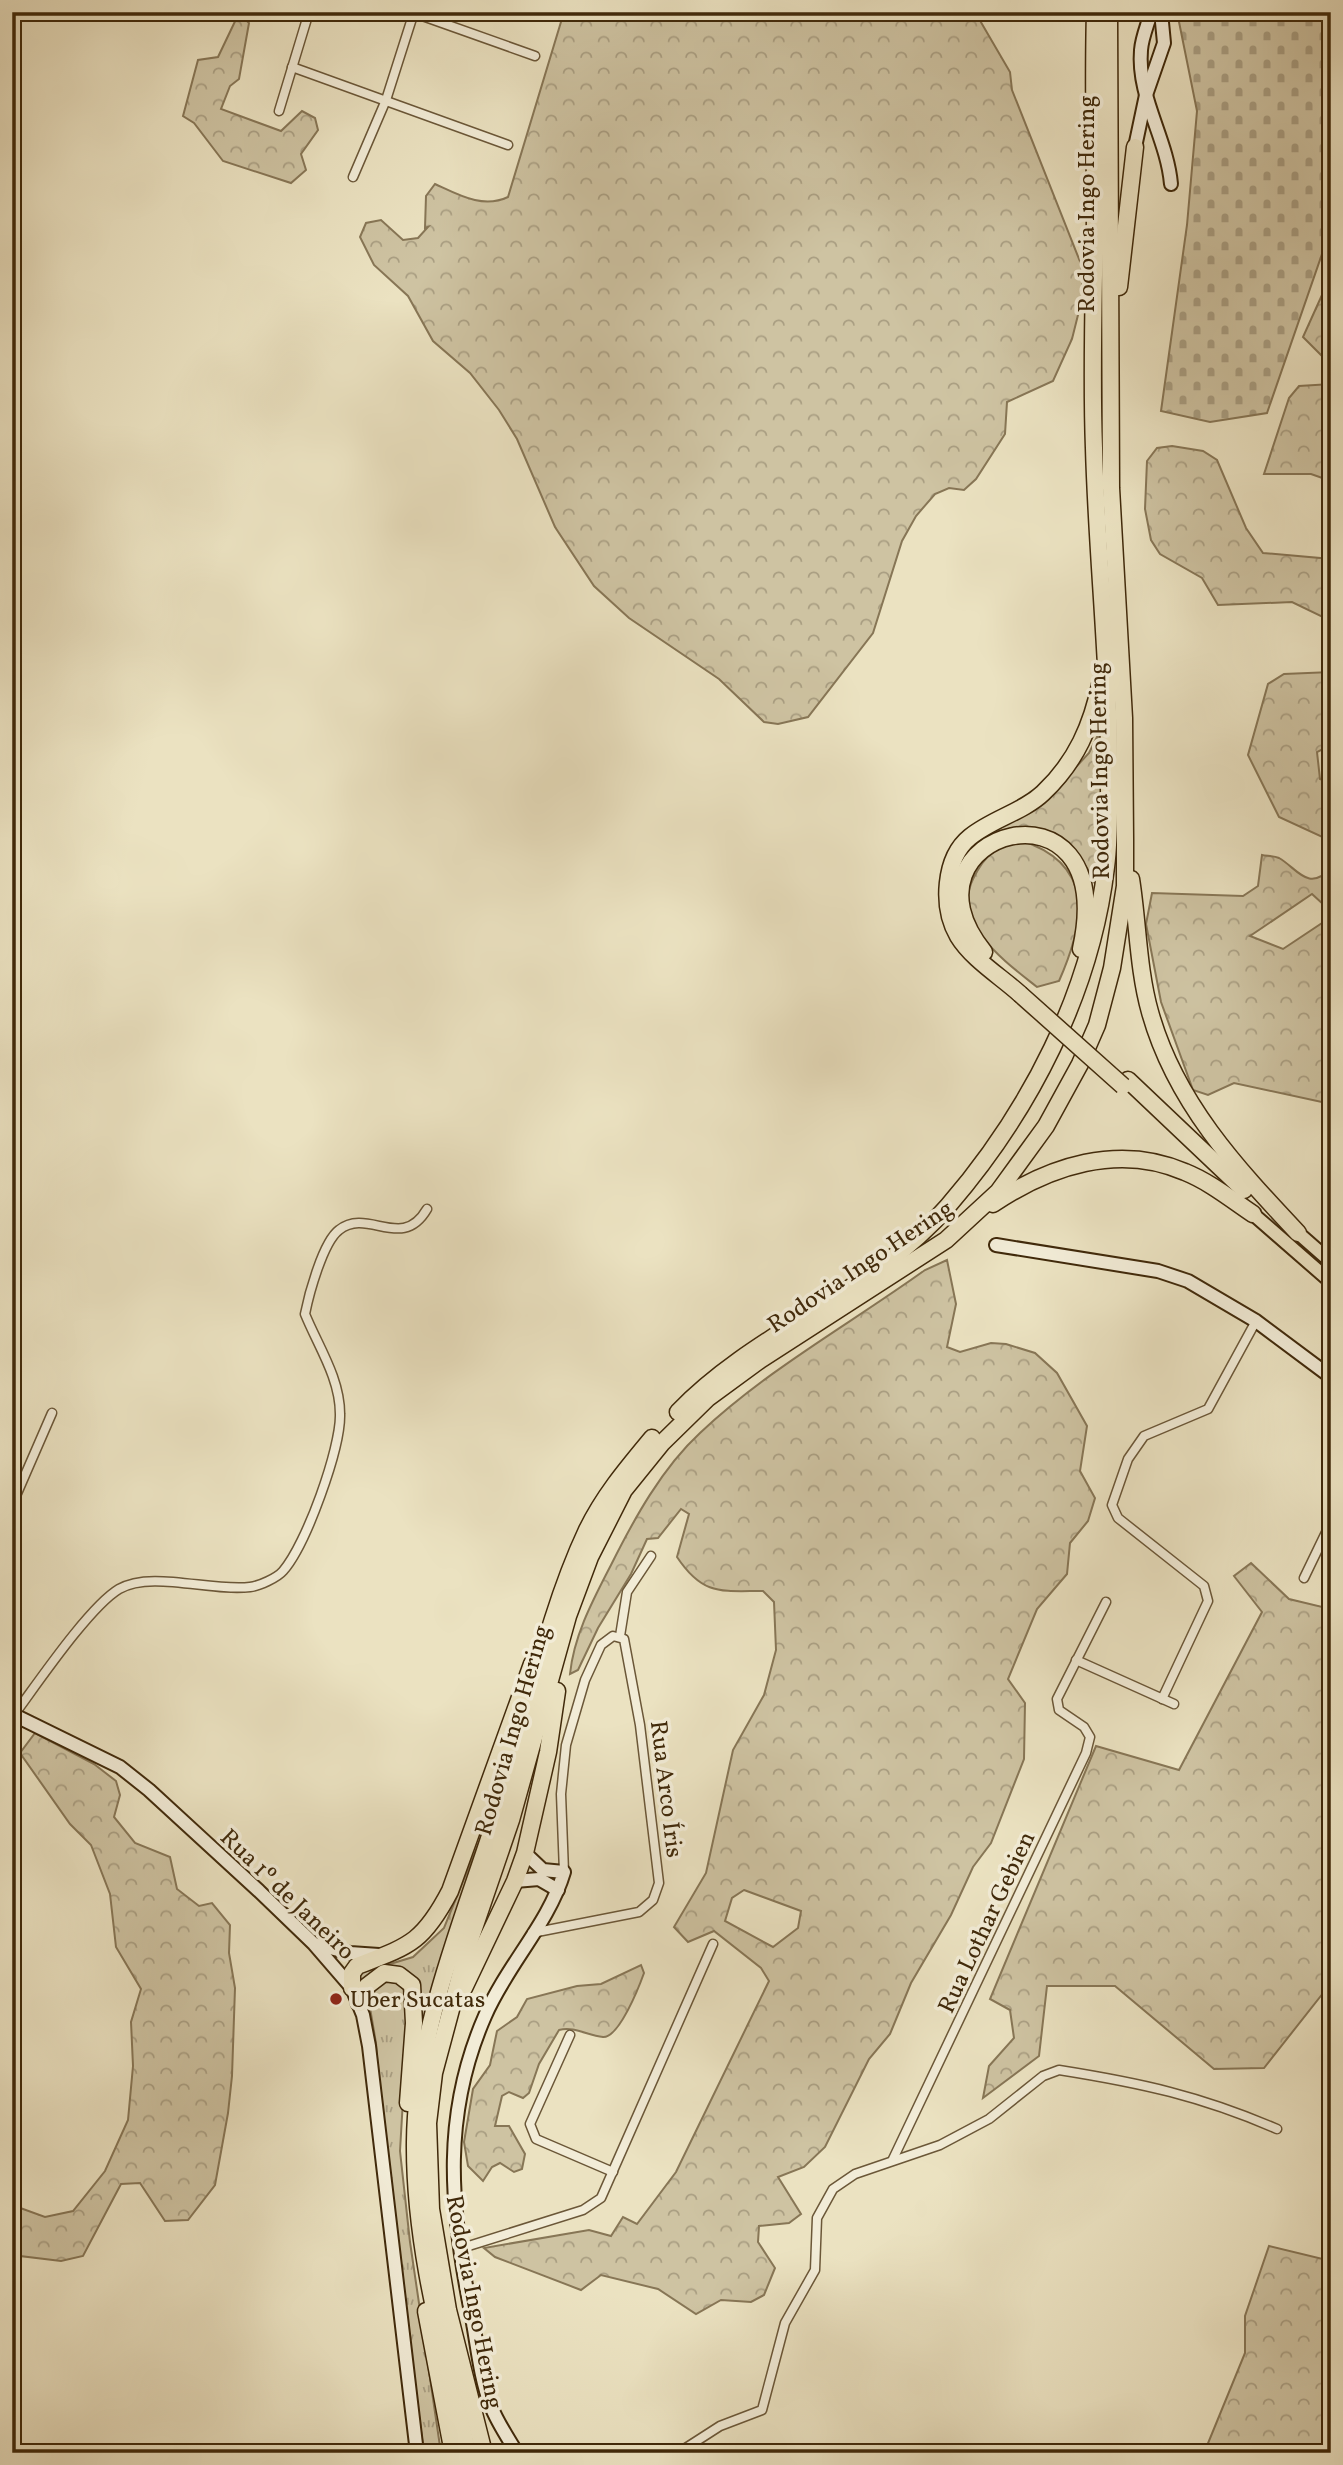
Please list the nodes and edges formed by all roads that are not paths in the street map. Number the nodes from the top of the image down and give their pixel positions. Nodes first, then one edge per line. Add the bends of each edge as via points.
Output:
1 (309, 12) edge
2 (1095, 12) edge
3 (1109, 12) edge
4 (1151, 12) edge
5 (1161, 12) edge
6 (414, 13) edge
7 (535, 56) dead end
8 (292, 67) junction
9 (1146, 95) junction
10 (386, 100) junction
11 (279, 111) dead end
12 (508, 145) dead end
13 (1164, 146) junction
14 (1135, 148) junction
15 (353, 177) dead end
16 (1171, 184) dead end
17 (1110, 342) junction
18 (1104, 623) junction
19 (1125, 840) junction
20 (1023, 991) junction
21 (1070, 1011) junction
22 (1126, 1083) junction
23 (427, 1209) dead end
24 (1253, 1214) junction
25 (974, 1217) junction
26 (1298, 1233) junction
27 (996, 1245) dead end
28 (1331, 1262) edge
29 (1331, 1282) edge
30 (1256, 1321) junction
31 (1331, 1377) edge
32 (52, 1413) dead end
33 (12, 1505) edge
34 (1331, 1522) edge
35 (651, 1556) dead end
36 (573, 1562) junction
37 (1304, 1578) dead end
38 (1106, 1602) dead end
39 (620, 1636) junction
40 (558, 1659) junction
41 (1076, 1660) junction
42 (1162, 1699) junction
43 (1174, 1704) dead end
44 (13, 1715) edge
45 (525, 1853) junction
46 (564, 1872) junction
47 (515, 1881) junction
48 (558, 1890) junction
49 (532, 1933) junction
50 (314, 1944) junction
51 (713, 1944) dead end
52 (384, 1956) junction
53 (352, 1988) junction
54 (359, 2003) junction
55 (450, 2007) junction
56 (569, 2035) dead end
57 (1277, 2129) dead end
58 (892, 2159) junction
59 (613, 2172) junction
60 (416, 2196) junction
61 (417, 2225) junction
62 (459, 2249) junction
63 (417, 2453) edge
64 (453, 2453) edge
65 (468, 2453) edge
66 (484, 2453) edge
67 (516, 2453) edge
68 (678, 2453) edge

1 - 8 street
2 - 18 highway, Rodovia Ingo Hering via 1092,376
3 - 17 highway, Rodovia Ingo Hering
4 - 9 street via 1141,48
5 - 9 street via 1164,43
6 - 7 street
6 - 10 street
8 - 10 street
8 - 11 street
9 - 13 street
9 - 14 street
10 - 12 street
10 - 15 street
13 - 14 street via 1149,139
13 - 16 street
14 - 17 highway
17 - 19 highway, Rodovia Ingo Hering
18 - 20 highway via 1098,695 1092,722 1075,755 1041,795 967,839 949,875 947,895 958,935
18 - 21 highway, Rodovia Ingo Hering via 1110,740 1107,863 1098,917
19 - 25 highway, Rodovia Ingo Hering via 1121,920 1097,1025 1046,1126
19 - 26 highway via 1150,1012 1164,1053 1209,1134
20 - 21 highway via 982,951 968,928 961,895 974,857 991,842 1018,834 1053,842 1070,855 1079,870 1085,915
20 - 22 highway, bridge
21 - 36 highway, Rodovia Ingo Hering via 1010,1124 945,1210 885,1261 702,1387 607,1494
22 - 24 highway
22 - 26 highway
23 - 44 street via 410,1228 354,1224 340,1229 330,1241 305,1314 337,1387 341,1415 336,1449 299,1549 281,1574 252,1587 144,1581 120,1589 100,1606
24 - 25 highway via 1184,1171 1125,1159 1099,1160 1036,1178
24 - 29 main road
25 - 40 highway, Rodovia Ingo Hering via 730,1381 662,1443 624,1490 595,1546 568,1616
26 - 28 main road
27 - 30 street via 1158,1272 1188,1281
30 - 31 street
30 - 42 street via 1208,1409 1144,1436 1116,1487 1112,1505 1118,1518 1207,1593 1208,1601
32 - 33 street
34 - 37 street
35 - 39 street via 626,1592
36 - 52 highway via 547,1617 450,1891 421,1936
36 - 60 highway, Rodovia Ingo Hering via 428,2038 417,2102
38 - 41 street
39 - 46 street via 601,1645 579,1696 566,1745
39 - 49 street, Rua Arco Íris via 640,1725 659,1883 653,1900 639,1912
40 - 45 highway via 556,1706
40 - 55 highway, Rodovia Ingo Hering
41 - 42 street
41 - 58 street, Rua Lothar Gebien via 1056,1699 1059,1710 1084,1727 1090,1737 1086,1753
42 - 43 street
44 - 50 street, Rua 1º de Janeiro via 120,1767
45 - 46 street via 543,1870
45 - 47 highway
46 - 48 street
47 - 48 street via 539,1879
47 - 55 highway via 463,1990
48 - 49 street
49 - 62 street via 504,1975 484,2018 463,2086 454,2129 452,2178
50 - 52 street
50 - 53 street, Rua 1º de Janeiro
51 - 59 street
52 - 53 highway via 357,1966
53 - 54 street, Rua 1º de Janeiro
54 - 60 highway via 367,1986 384,1973 407,1979 414,1992 407,2120 408,2161
54 - 63 street, Rua 1º de Janeiro via 369,2046
55 - 66 highway, Rodovia Ingo Hering via 434,2073 427,2167 449,2310
56 - 59 street via 530,2124 531,2132 536,2139
57 - 58 street via 1220,2104 1162,2088 1059,2070 1043,2076 989,2119 940,2146
58 - 68 street via 843,2180 822,2205 815,2228 815,2270 785,2323 762,2410 720,2426
59 - 62 street via 601,2198 583,2210
60 - 61 highway, Rodovia Ingo Hering
61 - 64 highway via 429,2338
61 - 65 highway, Rodovia Ingo Hering
62 - 67 street via 491,2407

